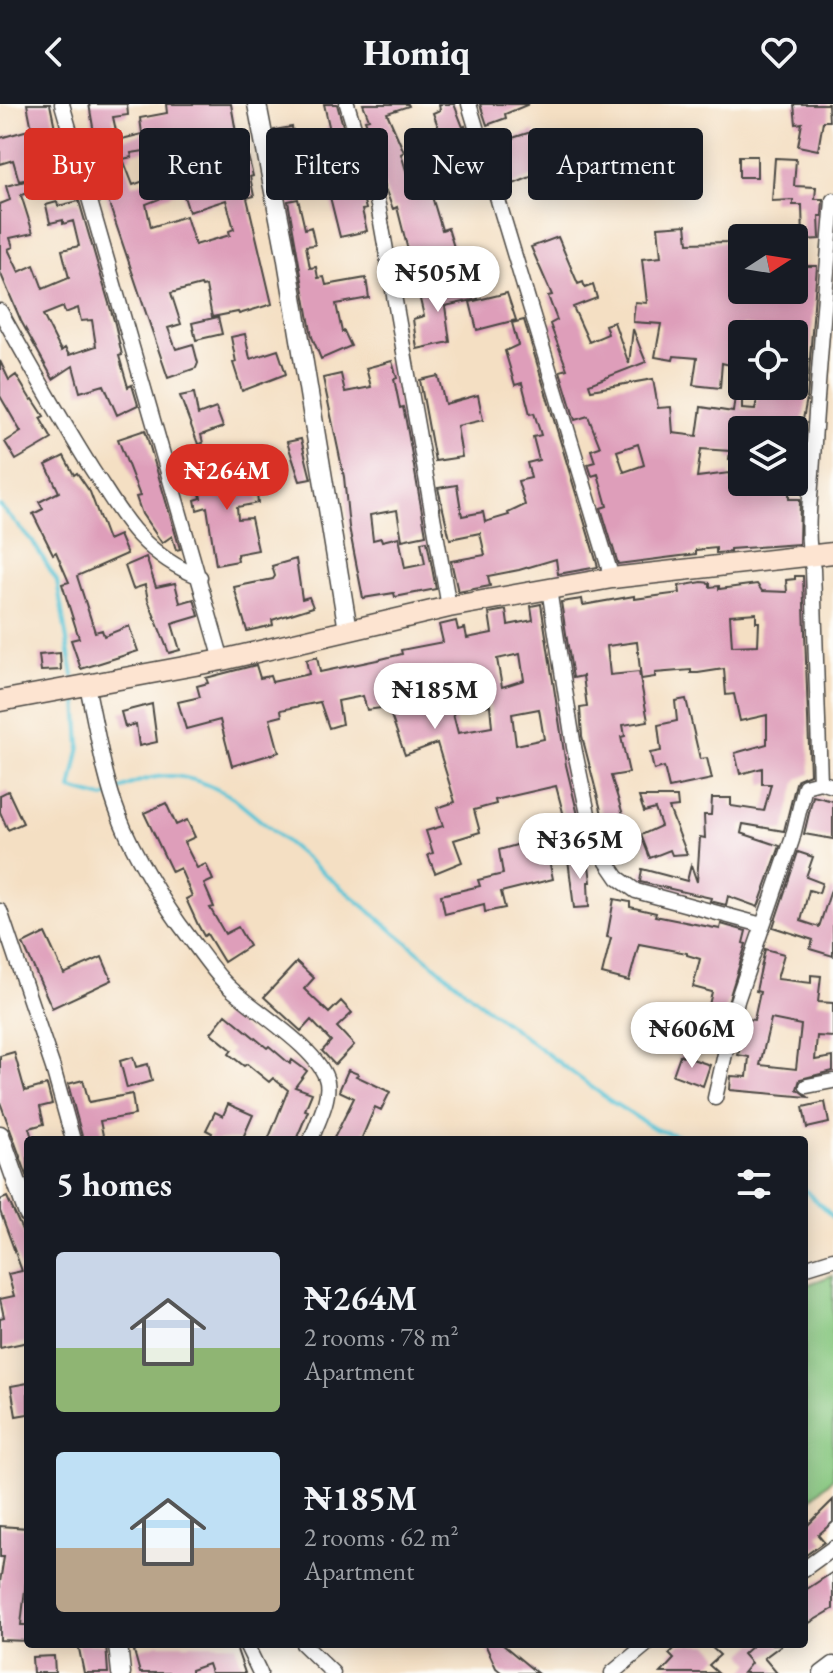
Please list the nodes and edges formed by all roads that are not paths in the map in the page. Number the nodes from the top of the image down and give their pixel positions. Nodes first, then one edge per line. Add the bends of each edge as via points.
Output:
1 (62, 104) edge
2 (257, 104) edge
3 (347, 104) edge
4 (469, 104) edge
5 (833, 200) edge
6 (0, 311) edge
7 (833, 553) edge
8 (809, 556) junction
9 (200, 577) junction
10 (612, 578) junction
11 (549, 589) junction
12 (449, 607) junction
13 (348, 630) junction
14 (222, 660) junction
15 (87, 686) junction
16 (0, 701) edge
17 (827, 784) edge
18 (0, 911) edge
19 (762, 925) junction
20 (833, 1081) edge
21 (807, 1086) dead end
22 (715, 1098) dead end
23 (0, 1135) edge
24 (72, 1136) edge
25 (312, 1136) edge
26 (24, 1203) edge
27 (833, 1259) edge
28 (808, 1267) edge
29 (833, 1548) edge
30 (808, 1566) edge
31 (118, 1648) edge
32 (248, 1648) edge
33 (307, 1648) edge
34 (642, 1648) edge
35 (833, 1664) edge
36 (121, 1673) edge
37 (260, 1673) edge
38 (333, 1673) edge
39 (612, 1673) edge
40 (821, 1673) edge

1 - 9 street
2 - 13 street
3 - 12 street via 384,234
4 - 10 street
5 - 8 street
6 - 9 street via 116,506 156,552
7 - 8 main road
8 - 10 main road
8 - 17 street
9 - 14 street
10 - 11 main road
11 - 12 main road
11 - 19 street via 592,833 607,862 636,891
12 - 13 main road
13 - 14 main road
14 - 15 main road
15 - 16 main road
15 - 25 street via 120,818 152,879 187,936 227,985 303,1048 327,1081
17 - 19 street via 805,786
18 - 24 street
19 - 22 street via 737,1001
20 - 21 street
23 - 26 street
27 - 28 street
29 - 30 street
31 - 36 street
32 - 37 street
33 - 38 street
34 - 39 street
35 - 40 street

